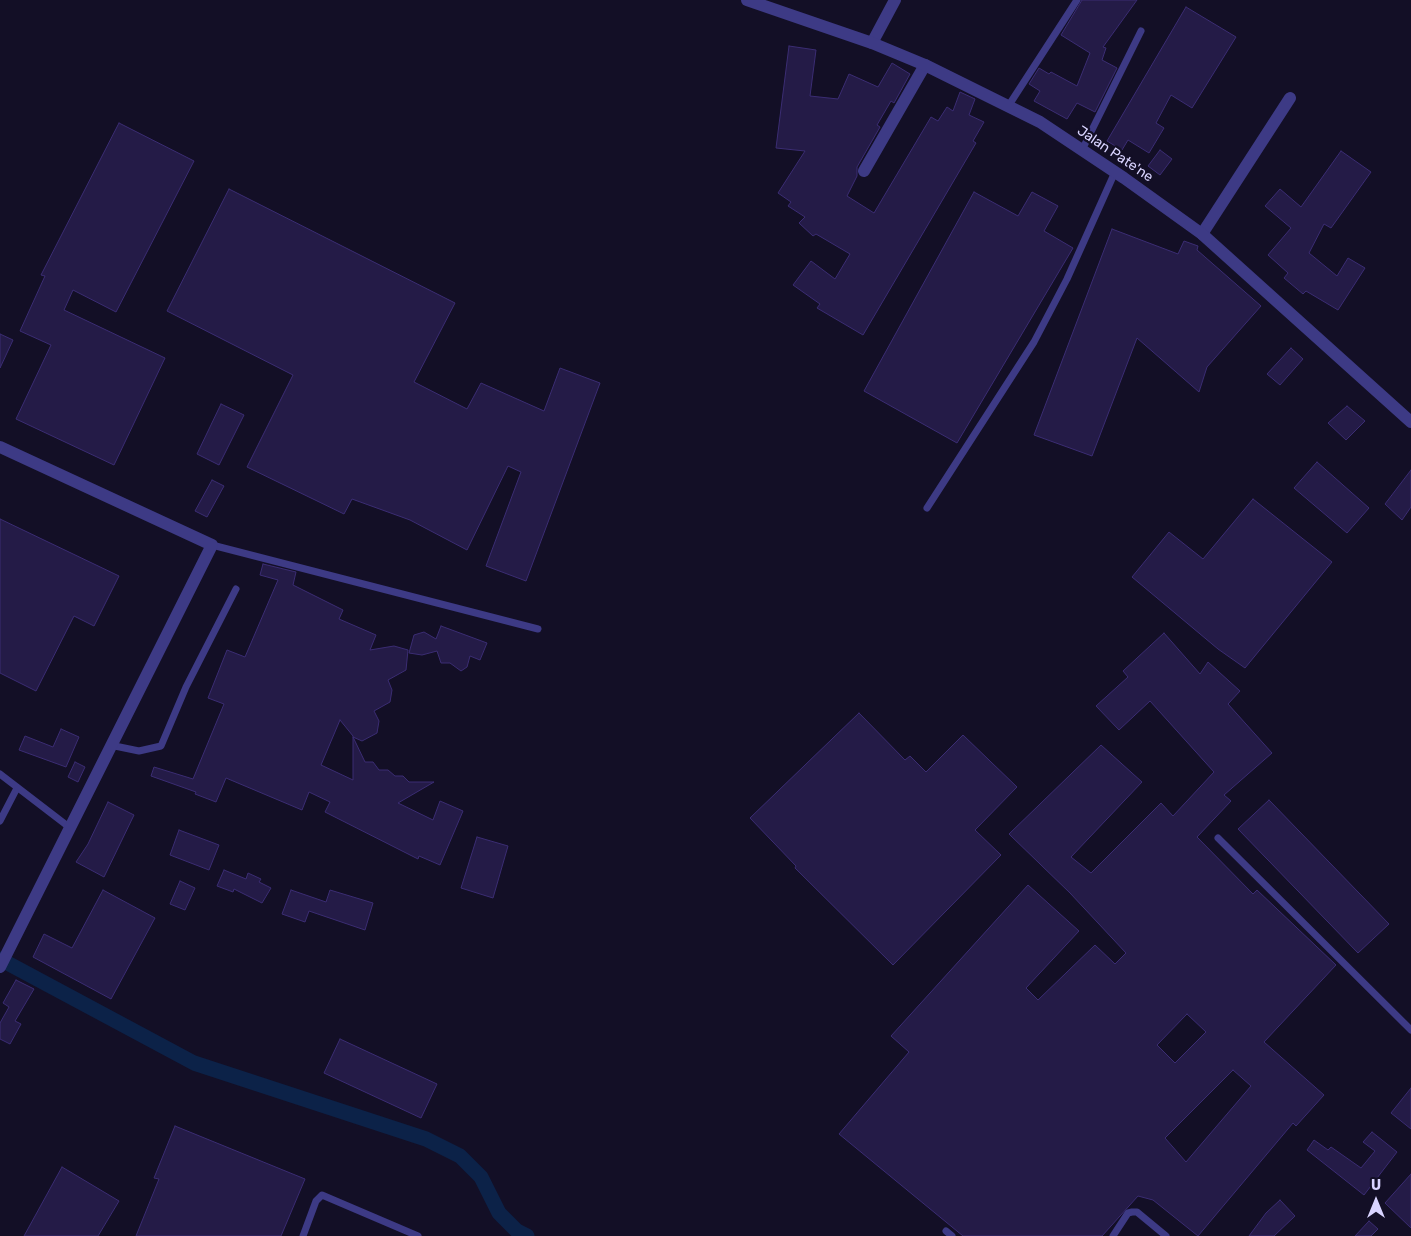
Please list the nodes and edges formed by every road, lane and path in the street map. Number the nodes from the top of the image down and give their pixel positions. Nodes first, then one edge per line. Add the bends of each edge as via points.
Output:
1 (747, 0) edge
2 (896, 0) edge
3 (1077, 0) edge
4 (1141, 31) dead end
5 (872, 43) junction
6 (925, 65) junction
7 (1290, 98) dead end
8 (1009, 105) junction
9 (1082, 150) junction
10 (864, 171) dead end
11 (1115, 172) junction
12 (1202, 234) junction
13 (1411, 422) edge
14 (0, 447) edge
15 (926, 508) dead end
16 (212, 545) junction
17 (236, 589) dead end
18 (538, 629) dead end
19 (110, 745) junction
20 (0, 774) edge
21 (17, 788) junction
22 (0, 821) edge
23 (69, 827) junction
24 (1218, 838) dead end
25 (0, 967) edge
26 (1411, 1030) edge
27 (303, 1236) edge
28 (418, 1236) edge
29 (1113, 1236) edge
30 (1166, 1236) edge

1 - 5 street, Jalan Pate'ne
2 - 5 street
3 - 8 lane
4 - 9 lane
5 - 6 street, Jalan Pate'ne
6 - 8 street, Jalan Pate'ne
6 - 10 street
7 - 12 street
8 - 9 street, Jalan Pate'ne
9 - 11 street, Jalan Pate'ne
11 - 12 street, Jalan Pate'ne
11 - 15 lane via 1067,279 1034,342
12 - 13 street, Jalan Pate'ne
14 - 16 street
16 - 18 lane
16 - 19 street
17 - 19 lane via 161,746 139,751
19 - 23 street
20 - 21 lane
21 - 22 lane
21 - 23 lane
23 - 25 street
24 - 26 lane
27 - 28 lane via 316,1201 326,1195
29 - 30 lane via 1128,1213 1132,1212 1137,1212

